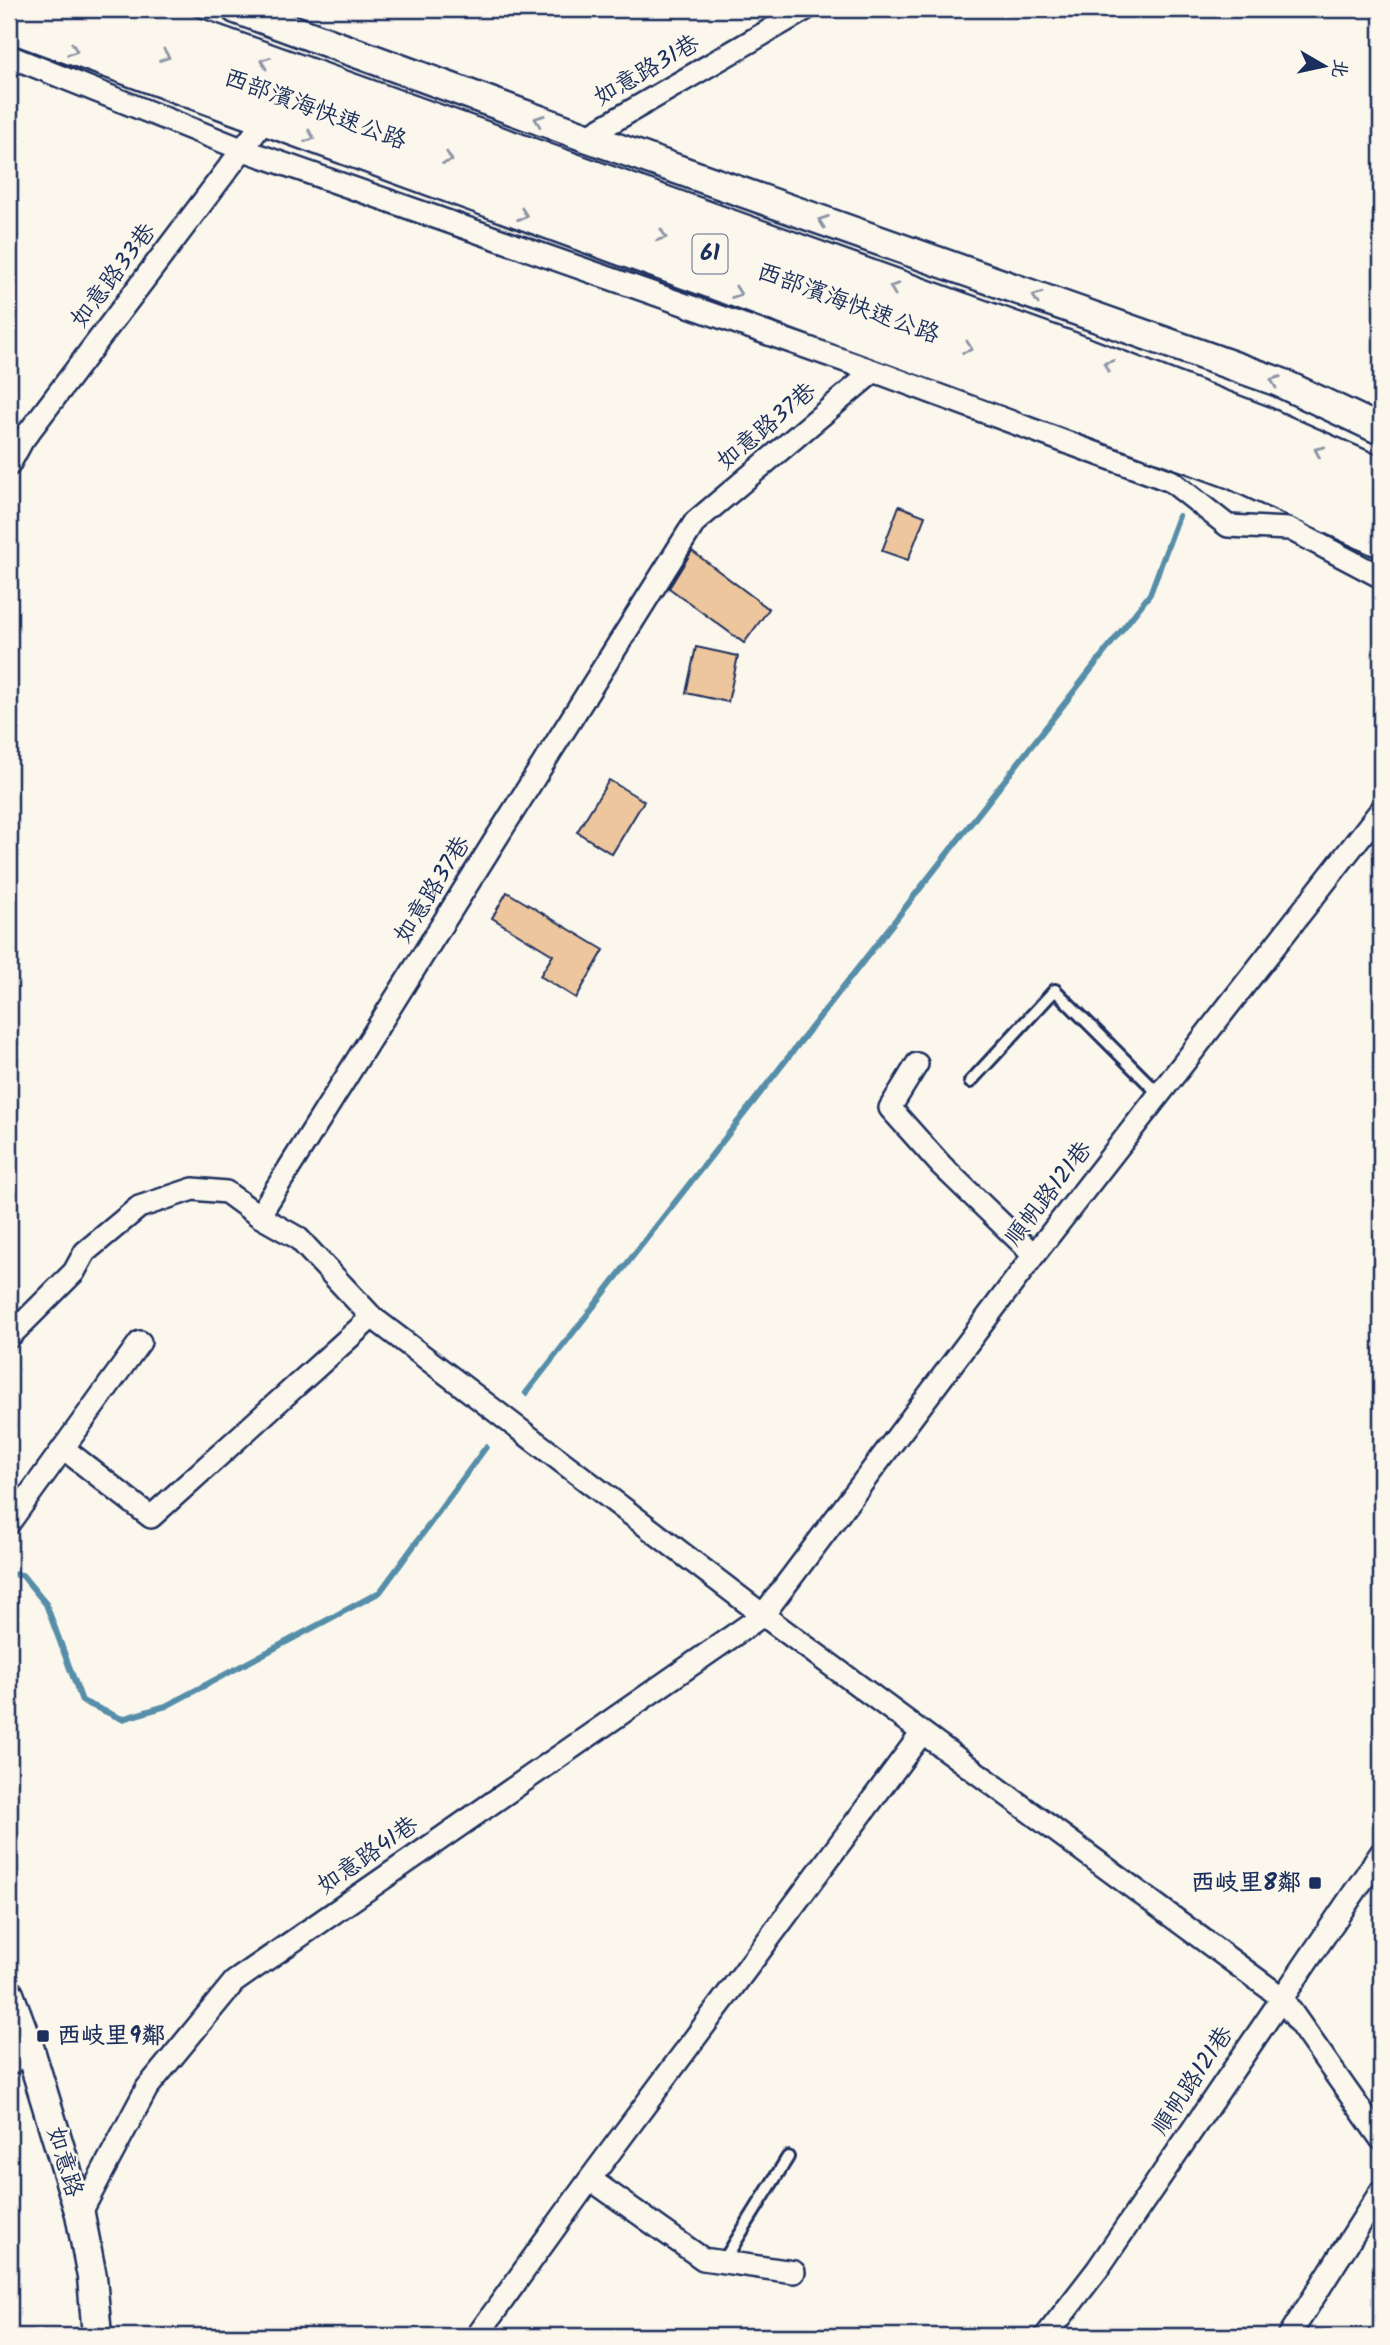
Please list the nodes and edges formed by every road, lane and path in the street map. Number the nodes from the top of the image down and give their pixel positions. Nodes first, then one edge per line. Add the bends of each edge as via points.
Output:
1 (32, 9) edge
2 (118, 9) edge
3 (236, 9) edge
4 (806, 9) edge
5 (9, 27) edge
6 (9, 56) edge
7 (264, 121) junction
8 (586, 137) junction
9 (244, 150) junction
10 (874, 371) junction
11 (1381, 430) edge
12 (9, 465) edge
13 (1381, 478) edge
14 (1381, 518) edge
15 (1381, 543) edge
16 (1381, 577) edge
17 (1381, 810) edge
18 (917, 1064) dead end
19 (970, 1082) dead end
20 (1160, 1095) junction
21 (258, 1216) junction
22 (1034, 1255) junction
23 (372, 1317) junction
24 (9, 1337) edge
25 (139, 1342) dead end
26 (63, 1448) junction
27 (9, 1523) edge
28 (762, 1615) junction
29 (922, 1733) junction
30 (1381, 1853) edge
31 (9, 1994) edge
32 (1282, 1997) junction
33 (19, 2057) edge
34 (1381, 2139) edge
35 (788, 2157) dead end
36 (590, 2179) junction
37 (1381, 2191) edge
38 (80, 2214) junction
39 (723, 2262) junction
40 (794, 2272) dead end
41 (97, 2336) edge
42 (477, 2336) edge
43 (1046, 2336) edge
44 (1290, 2336) edge

1 -> 14 highway, 西部濱海快速公路 / 61 via 1045,376 1246,456
13 -> 2 highway, 西部濱海快速公路 / 61 via 1257,423 1070,351
8 -> 3 street
4 - 8 street, 如意路31巷
5 -> 7 street
6 - 9 street
7 - 9 street, 如意路33巷
7 -> 15 street via 1232,474
11 -> 8 street via 1279,383
9 - 10 street
9 - 12 street, 如意路33巷 via 22,441
10 - 16 street via 1171,481 1228,526 1290,529
10 - 21 street, 如意路37巷 via 695,522
17 - 20 street, 順帆路121巷
18 - 22 street via 890,1108
19 - 20 lane via 1055,990
20 - 22 street, 順帆路121巷
21 - 23 street via 298,1238
21 - 24 street via 226,1192 192,1189 139,1207 85,1252 74,1272
22 - 28 street, 順帆路121巷
23 - 26 street via 151,1517
23 - 28 street
25 - 26 street
26 - 27 street
28 - 29 street
28 - 38 street, 如意路41巷 via 234,1982 147,2088
29 - 32 street
29 - 36 street
30 - 32 street, 順帆路121巷
31 - 33 street, 如意路
32 - 34 street
32 - 43 street, 順帆路121巷 via 1097,2270
33 - 38 street, 如意路
35 - 39 lane
36 - 39 street via 703,2259
36 - 42 street
37 - 44 street
38 - 41 street, 如意路
39 - 40 street

